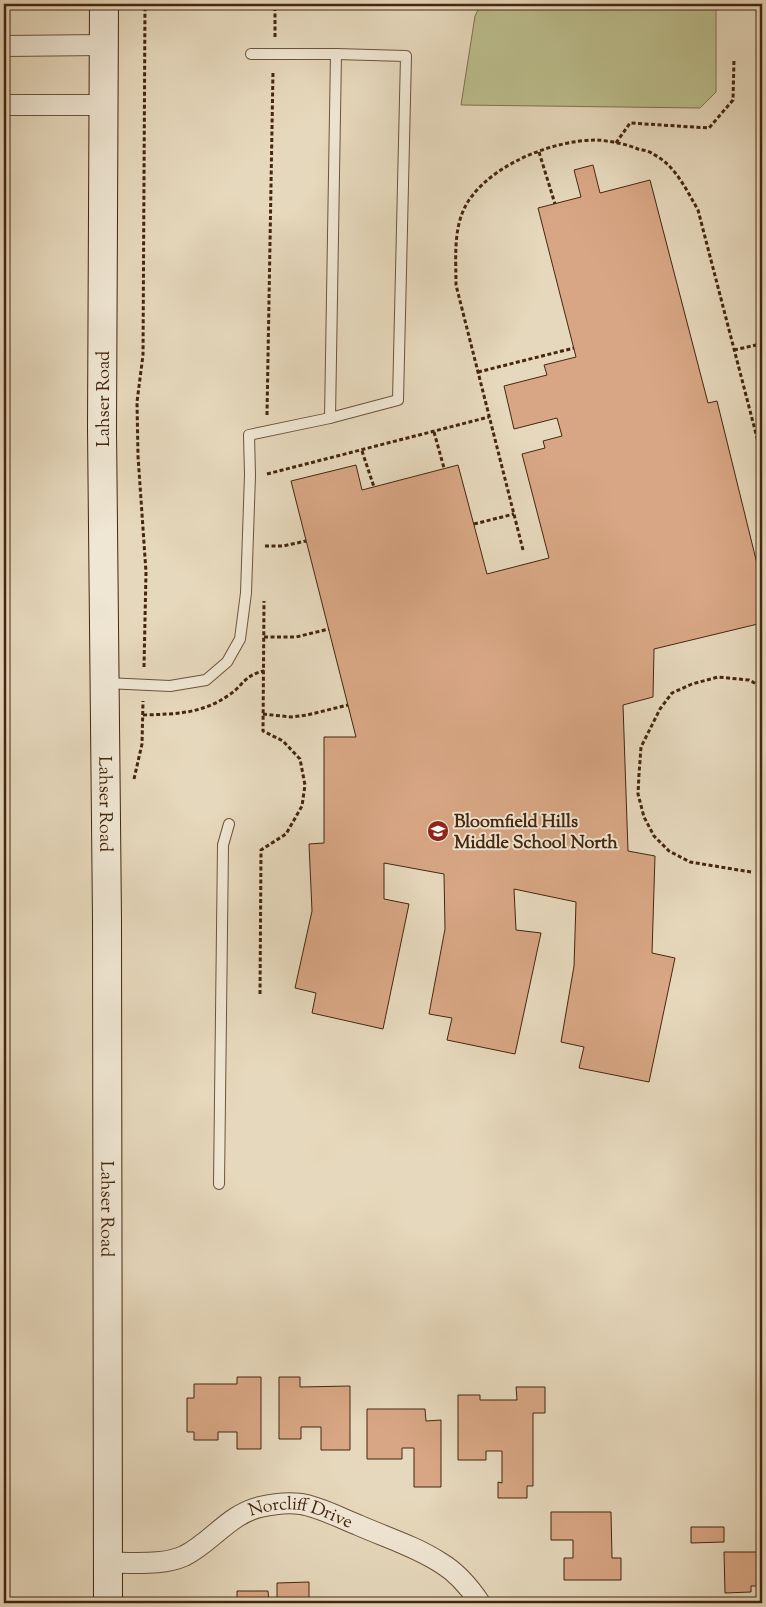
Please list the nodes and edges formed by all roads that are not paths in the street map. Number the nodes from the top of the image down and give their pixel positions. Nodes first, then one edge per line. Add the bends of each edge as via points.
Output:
1 (104, 4) edge
2 (103, 45) junction
3 (4, 46) edge
4 (251, 54) dead end
5 (336, 54) junction
6 (4, 105) edge
7 (103, 105) junction
8 (330, 418) junction
9 (105, 683) junction
10 (229, 824) dead end
11 (218, 1184) dead end
12 (109, 1563) junction
13 (108, 1603) edge
14 (480, 1603) edge

1 - 2 street, Lahser Road
2 - 3 street
2 - 7 street, Lahser Road
4 - 5 lane
5 - 8 lane
5 - 8 lane via 406,56 398,400
6 - 7 street
7 - 9 street, Lahser Road
8 - 9 lane via 249,435 246,593 240,639 227,662 206,680 170,686
9 - 12 street, Lahser Road
10 - 11 lane via 224,844
12 - 13 street, Lahser Road
12 - 14 street, Norcliff Drive via 167,1561 185,1555 237,1516 258,1507 302,1504 441,1563 465,1584

